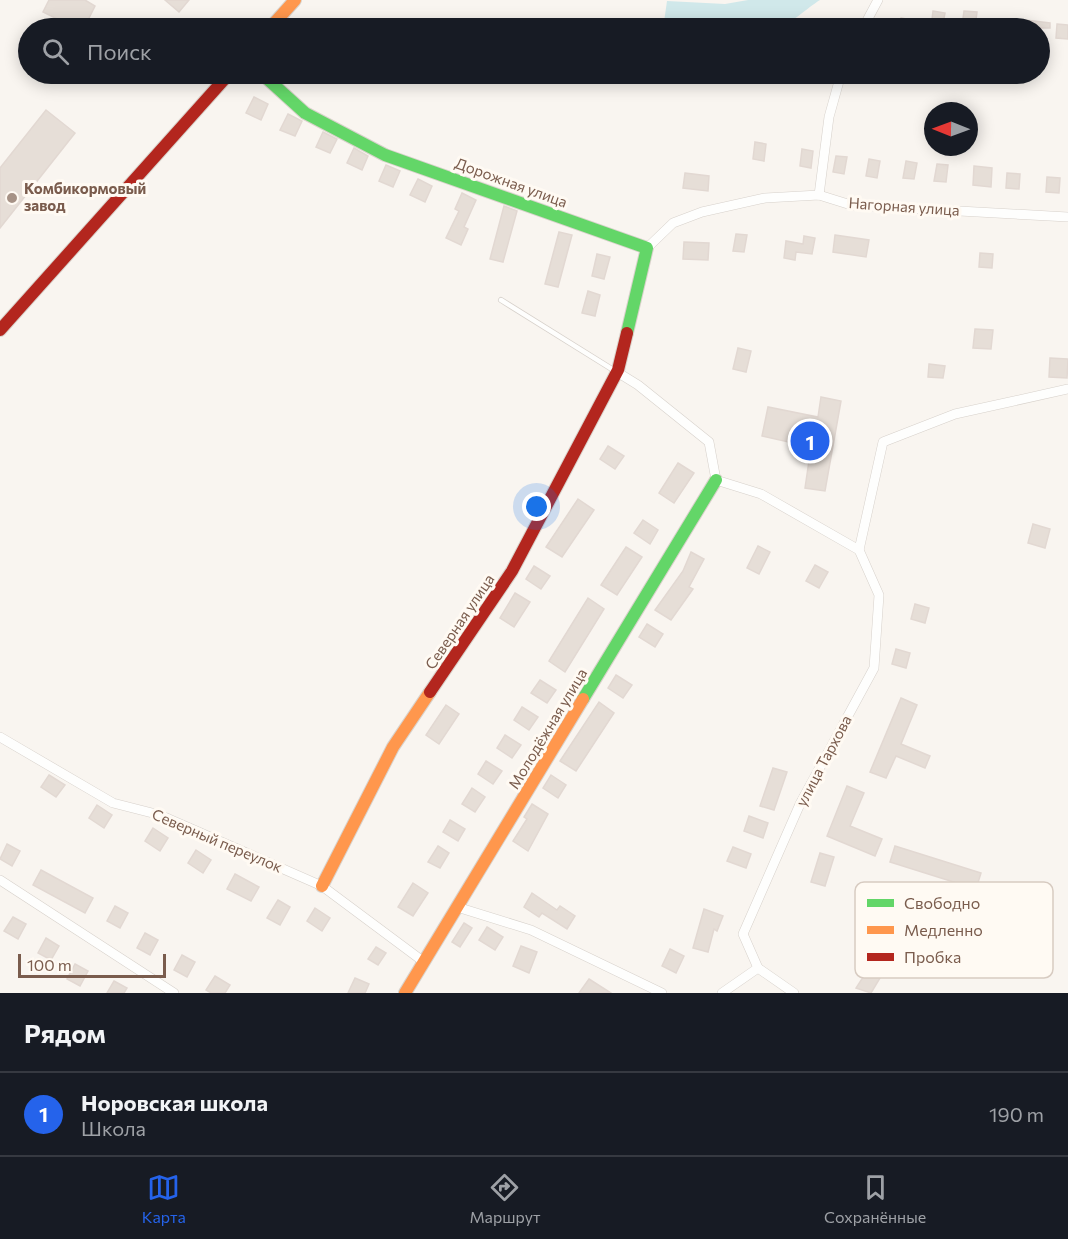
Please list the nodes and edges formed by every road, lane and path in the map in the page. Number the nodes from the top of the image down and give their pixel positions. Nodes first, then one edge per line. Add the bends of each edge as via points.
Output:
1 (295, 0) edge
2 (878, 0) edge
3 (279, 18) edge
4 (868, 18) edge
5 (221, 84) edge
6 (273, 84) edge
7 (838, 84) edge
8 (819, 195) junction
9 (1068, 217) edge
10 (647, 248) junction
11 (501, 300) dead end
12 (0, 330) edge
13 (617, 372) junction
14 (1068, 389) edge
15 (716, 480) junction
16 (859, 550) junction
17 (0, 737) edge
18 (0, 880) edge
19 (322, 886) junction
20 (457, 907) junction
21 (424, 962) junction
22 (758, 968) junction
23 (174, 993) edge
24 (405, 993) edge
25 (662, 993) edge
26 (722, 993) edge
27 (795, 993) edge

1 - 3 street
2 - 4 street
5 - 12 street
6 - 10 street, Дорожная улица via 305,113 384,154
7 - 8 street via 829,117
8 - 9 street, Нагорная улица via 851,205
8 - 10 street, Нагорная улица via 765,198 702,212 673,223
10 - 13 street
11 - 13 lane
13 - 15 street via 709,442
13 - 19 street, Северная улица via 512,571 393,747
14 - 16 street via 955,414 883,442
15 - 16 street via 761,494
15 - 20 street, Молодёжная улица
16 - 22 street, улица Тархова via 879,596 874,668 800,804 743,934
17 - 19 street, Северный переулок via 113,803 160,815
18 - 23 street
19 - 21 street, Северный переулок
20 - 21 street, Молодёжная улица
20 - 25 street via 531,930
21 - 24 street, Молодёжная улица
22 - 26 street
22 - 27 street

